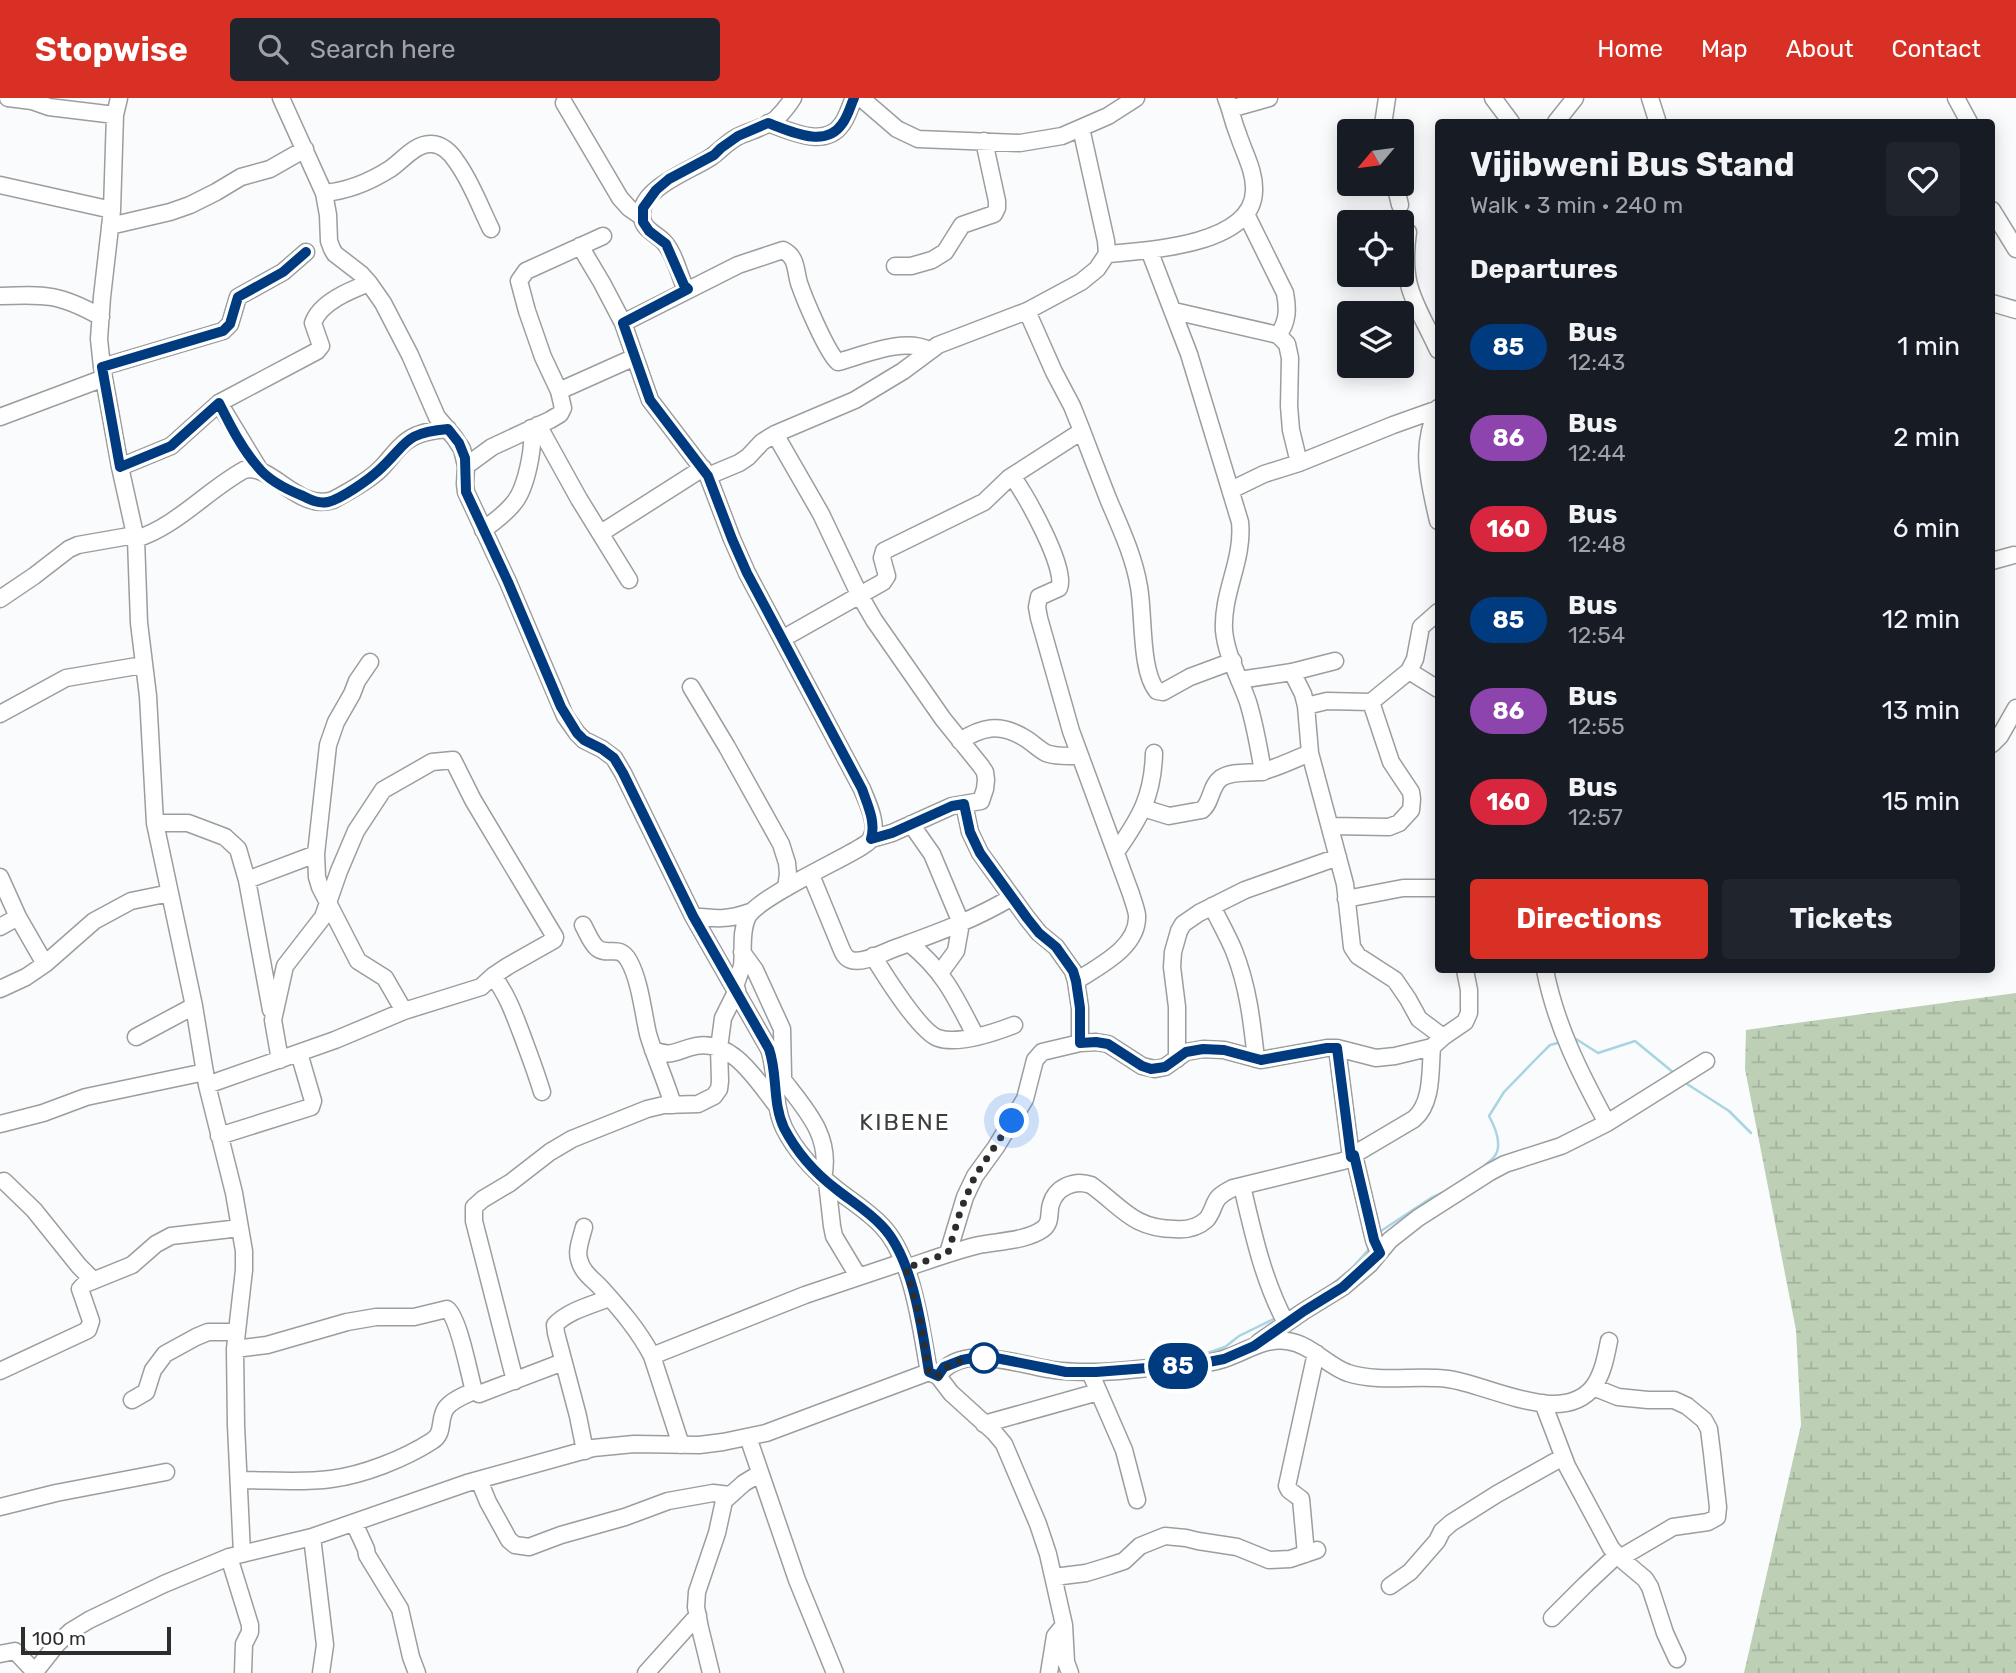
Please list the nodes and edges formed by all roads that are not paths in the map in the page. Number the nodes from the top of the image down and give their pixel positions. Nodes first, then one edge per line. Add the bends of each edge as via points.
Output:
1 (8, 98) edge
2 (119, 98) edge
3 (281, 98) edge
4 (793, 98) edge
5 (854, 98) edge
6 (861, 98) edge
7 (1136, 98) edge
8 (1269, 98) edge
9 (1387, 98) edge
10 (1493, 98) edge
11 (1575, 98) edge
12 (1650, 98) edge
13 (1956, 98) edge
14 (564, 103) dead end
15 (1228, 104) edge
16 (115, 115) junction
17 (1384, 119) edge
18 (1509, 119) edge
19 (1558, 119) edge
20 (1656, 119) edge
21 (1967, 119) edge
22 (768, 123) junction
23 (1081, 128) junction
24 (984, 141) junction
25 (304, 149) junction
26 (0, 185) edge
27 (324, 193) junction
28 (1398, 196) edge
29 (1400, 205) dead end
30 (1246, 214) junction
31 (1995, 215) edge
32 (642, 217) junction
33 (111, 218) junction
34 (491, 229) dead end
35 (603, 236) dead end
36 (580, 246) junction
37 (2016, 249) edge
38 (1149, 250) junction
39 (306, 252) dead end
40 (1107, 254) junction
41 (895, 266) dead end
42 (369, 282) junction
43 (1410, 287) edge
44 (688, 289) junction
45 (0, 296) edge
46 (1995, 304) edge
47 (2016, 310) edge
48 (1174, 311) junction
49 (1027, 312) junction
50 (101, 317) junction
51 (623, 323) junction
52 (1278, 335) junction
53 (1435, 344) edge
54 (929, 350) junction
55 (635, 357) junction
56 (103, 372) junction
57 (559, 391) junction
58 (219, 403) junction
59 (1435, 410) edge
60 (0, 416) edge
61 (535, 426) junction
62 (448, 429) junction
63 (1082, 431) junction
64 (775, 434) junction
65 (1434, 437) edge
66 (1299, 463) junction
67 (466, 466) junction
68 (120, 467) junction
69 (1435, 468) edge
70 (259, 469) junction
71 (705, 472) junction
72 (1012, 476) junction
73 (1429, 479) junction
74 (1231, 490) junction
75 (1435, 507) edge
76 (483, 530) junction
77 (601, 533) junction
78 (135, 537) junction
79 (2014, 555) dead end
80 (1995, 560) edge
81 (629, 580) dead end
82 (859, 594) junction
83 (0, 599) edge
84 (1435, 614) edge
85 (782, 639) junction
86 (1233, 661) junction
87 (1335, 661) dead end
88 (370, 662) dead end
89 (143, 665) junction
90 (1409, 671) junction
91 (1292, 672) junction
92 (1239, 680) junction
93 (691, 687) dead end
94 (1435, 687) edge
95 (1371, 702) junction
96 (1306, 706) junction
97 (2016, 708) edge
98 (0, 714) edge
99 (960, 741) junction
100 (1995, 741) edge
101 (1154, 753) dead end
102 (1310, 753) junction
103 (1080, 756) junction
104 (1263, 772) junction
105 (964, 804) junction
106 (1143, 808) junction
107 (155, 823) junction
108 (911, 824) junction
109 (1330, 826) junction
110 (871, 839) junction
111 (1116, 852) junction
112 (316, 854) junction
113 (1338, 857) junction
114 (811, 875) junction
115 (0, 877) edge
116 (247, 880) junction
117 (786, 888) junction
118 (1434, 888) edge
119 (170, 893) junction
120 (1012, 897) junction
121 (1346, 899) junction
122 (329, 902) junction
123 (1212, 906) junction
124 (750, 912) junction
125 (693, 916) junction
126 (18, 917) junction
127 (961, 923) junction
128 (583, 925) dead end
129 (0, 926) edge
130 (909, 943) junction
131 (742, 952) junction
132 (873, 956) junction
133 (45, 964) junction
134 (940, 973) junction
135 (1466, 973) edge
136 (1546, 973) edge
137 (493, 976) junction
138 (1076, 981) junction
139 (736, 988) junction
140 (0, 989) edge
141 (194, 1006) junction
142 (404, 1011) junction
143 (272, 1020) junction
144 (1014, 1025) dead end
145 (136, 1037) dead end
146 (976, 1037) junction
147 (1438, 1042) junction
148 (1080, 1043) junction
149 (719, 1048) junction
150 (1337, 1048) junction
151 (653, 1050) junction
152 (299, 1053) junction
153 (280, 1059) junction
154 (1177, 1059) junction
155 (1256, 1059) junction
156 (1706, 1060) dead end
157 (206, 1078) junction
158 (783, 1080) junction
159 (542, 1092) dead end
160 (673, 1105) junction
161 (777, 1109) junction
162 (1607, 1123) junction
163 (0, 1124) edge
164 (219, 1136) junction
165 (1352, 1156) junction
166 (825, 1180) junction
167 (4, 1181) dead end
168 (1242, 1186) junction
169 (584, 1227) dead end
170 (240, 1228) junction
171 (948, 1253) junction
172 (1380, 1253) junction
173 (904, 1265) junction
174 (858, 1276) junction
175 (93, 1280) junction
176 (609, 1298) junction
177 (1286, 1323) junction
178 (236, 1332) junction
179 (1609, 1341) dead end
180 (1254, 1346) junction
181 (235, 1349) junction
182 (1316, 1353) junction
183 (652, 1356) junction
184 (563, 1362) junction
185 (0, 1371) edge
186 (1090, 1372) junction
187 (934, 1374) junction
188 (515, 1381) junction
189 (1593, 1387) junction
190 (474, 1391) junction
191 (1098, 1392) junction
192 (132, 1400) dead end
193 (1543, 1403) junction
194 (984, 1424) junction
195 (748, 1437) junction
196 (681, 1445) junction
197 (585, 1451) junction
198 (1563, 1457) junction
199 (166, 1472) dead end
200 (759, 1474) junction
201 (239, 1480) junction
202 (479, 1480) junction
203 (730, 1495) junction
204 (1137, 1500) dead end
205 (0, 1507) edge
206 (354, 1523) junction
207 (312, 1537) junction
208 (235, 1555) junction
209 (1619, 1557) junction
210 (1054, 1577) junction
211 (1390, 1586) dead end
212 (698, 1615) junction
213 (1552, 1618) dead end
214 (1064, 1625) junction
215 (0, 1654) edge
216 (1677, 1659) dead end
217 (35, 1672) edge
218 (243, 1673) edge
219 (321, 1673) edge
220 (417, 1673) edge
221 (646, 1673) edge
222 (711, 1673) edge
223 (835, 1673) edge
224 (1049, 1673) edge
225 (1070, 1673) edge

1 - 16 street
2 - 16 street
3 - 25 street
4 - 22 street
5 - 22 street via 845,121 824,137
6 - 24 street via 885,120 918,139
7 - 23 street
8 - 15 street
9 - 17 street
10 - 18 street
11 - 19 street
12 - 20 street
13 - 21 street
14 - 32 street via 620,198
15 - 30 street via 1254,182 1253,202
16 - 33 street
22 - 32 street via 669,179 647,201
23 - 24 street via 1045,140
23 - 40 street
24 - 41 street via 997,201 994,214 962,225 945,252 932,260
25 - 27 street
25 - 33 street via 190,205 170,212
26 - 33 street
27 - 34 street via 372,178 420,146 433,143 456,161
27 - 42 street via 329,241 335,254
28 - 29 street
30 - 38 street via 1210,237
30 - 52 street via 1284,293 1286,322
31 - 37 street
32 - 44 street via 646,227 666,244
33 - 50 street
35 - 36 street
36 - 51 street
36 - 57 street via 526,271 519,281
38 - 40 street
38 - 48 street
39 - 56 street via 283,272 238,297 230,324 223,331
40 - 49 street via 1081,282
42 - 58 street via 342,295 315,317 321,342 317,351
42 - 62 street via 410,355 437,417
43 - 53 street
44 - 51 street
44 - 54 street via 783,250 791,254 823,338 838,362 898,345
45 - 50 street via 62,298
46 - 47 street
48 - 52 street
48 - 74 street
49 - 54 street
49 - 63 street
50 - 56 street
51 - 55 street
52 - 66 street via 1287,344 1290,358 1291,430
54 - 64 street via 855,400
55 - 57 street
55 - 71 street via 650,400
56 - 60 street
56 - 68 street
57 - 61 street via 562,411
58 - 68 street via 171,446
58 - 70 street
59 - 66 street
61 - 67 street
61 - 76 street via 520,494
61 - 77 street
62 - 67 street via 462,449
62 - 70 street via 415,435 376,473 326,503 293,492
63 - 72 street
63 - 86 street via 1134,565 1154,688 1163,692
64 - 71 street via 739,463
64 - 82 street via 821,514
65 - 73 street via 1426,460
66 - 74 street
67 - 76 street via 466,492
68 - 78 street
69 - 73 street
70 - 78 street via 237,474 172,522
71 - 77 street
71 - 85 street via 747,573
72 - 82 street via 973,509 884,551 886,579
72 - 103 street via 1042,526 1061,578 1059,588 1040,597 1037,607
73 - 75 street
74 - 86 street via 1241,537 1224,631
76 - 125 street via 565,716 584,740 614,758
77 - 81 street
78 - 83 street via 69,549
78 - 89 street
79 - 80 street
82 - 85 street
82 - 99 street
84 - 90 street via 1420,627
85 - 110 street via 862,789 874,830
86 - 92 street
87 - 91 street
88 - 112 street via 328,745
89 - 98 street via 66,678
89 - 107 street
90 - 94 street
90 - 95 street
91 - 92 street
91 - 96 street
92 - 104 street
93 - 117 street via 781,844 788,863
95 - 96 street via 1327,701
95 - 109 street via 1391,762 1410,792 1411,810 1389,827
96 - 102 street
97 - 100 street
99 - 103 street via 978,730 1000,729 1024,737 1047,753
99 - 105 street via 985,772 986,780 981,801
101 - 106 street
102 - 104 street
102 - 109 street
103 - 111 street
104 - 106 street via 1221,778 1202,810 1169,816
105 - 108 street
105 - 120 street via 975,844
106 - 111 street
107 - 116 street via 188,823 225,837 238,849
107 - 119 street
108 - 110 street
108 - 127 street via 932,854
109 - 113 street
110 - 114 street
111 - 138 street via 1137,915 1136,930 1108,960
112 - 116 street
112 - 122 street via 317,877
113 - 121 street
113 - 123 street
114 - 117 street
114 - 132 street via 846,957 854,961
115 - 126 street
116 - 143 street
117 - 124 street
118 - 121 street via 1403,888
119 - 133 street via 131,901 94,921
119 - 141 street
120 - 127 street
120 - 138 street via 1067,960
121 - 147 street via 1355,952 1395,980
122 - 137 street via 356,831 383,790 432,762 453,760 555,937
122 - 142 street via 358,961 385,978
122 - 143 street via 323,917 285,966
123 - 154 street via 1183,924 1174,952
123 - 155 street via 1234,950 1250,1008
124 - 125 street via 720,919
124 - 131 street
125 - 139 street
126 - 129 street
126 - 133 street
127 - 130 street
127 - 134 street via 956,951
128 - 151 street via 600,951 615,950 629,961
130 - 132 street
130 - 134 street
131 - 139 street
131 - 158 street via 782,1029
132 - 146 street via 907,1007 934,1036
133 - 140 street
134 - 146 street
135 - 147 street via 1469,1013 1465,1022
136 - 162 street via 1559,1026
137 - 142 street via 481,987
137 - 159 street via 511,1005
138 - 148 street
139 - 149 street via 723,1018
139 - 161 street via 769,1049
141 - 145 street
141 - 157 street
142 - 152 street
143 - 153 street
144 - 146 street
147 - 150 street via 1376,1058
147 - 165 street via 1422,1112
148 - 154 street via 1108,1044 1151,1069
148 - 171 street via 1037,1057 1025,1099 965,1197
149 - 151 street via 696,1046 666,1055
149 - 160 street via 720,1082 714,1096 698,1104
149 - 161 street via 752,1073
150 - 155 street
150 - 165 street
151 - 160 street
152 - 153 street
152 - 164 street via 311,1107
153 - 157 street
154 - 155 street via 1203,1049
156 - 162 street
157 - 163 street via 86,1097
157 - 164 street
158 - 161 street
158 - 166 street via 820,1135 826,1156
160 - 188 street via 647,1109 572,1139 474,1207
161 - 166 street via 785,1130
162 - 172 street via 1490,1172 1418,1218
164 - 170 street
165 - 168 street
165 - 172 street
166 - 173 street via 882,1226
166 - 174 street via 834,1236
167 - 175 street
168 - 171 street via 1222,1194 1204,1222 1186,1230 1152,1228 1120,1210 1091,1185 1072,1183 1054,1197 1049,1223 1042,1229
168 - 177 street via 1259,1258
169 - 176 street via 578,1256 582,1269
170 - 175 street via 171,1236 132,1265
170 - 178 street via 244,1270
171 - 173 street
172 - 177 street via 1343,1287
173 - 174 street
173 - 187 street
174 - 183 street
175 - 185 street via 80,1289 90,1321 88,1329
176 - 183 street
176 - 184 street via 557,1323
177 - 180 street
178 - 181 street
178 - 192 street via 208,1332 166,1354 153,1370 146,1392
179 - 189 street
180 - 182 street via 1289,1341
180 - 186 street via 1212,1362
181 - 190 street via 267,1345 348,1322 414,1317 447,1309 457,1327
181 - 201 street
182 - 193 street via 1341,1370 1363,1376 1450,1379
182 - 210 street via 1287,1486 1301,1499 1311,1552 1269,1560 1237,1547 1165,1536 1140,1546 1124,1561
183 - 196 street
184 - 188 street
184 - 197 street
186 - 187 street via 977,1357
186 - 191 street
187 - 194 street
187 - 195 street
188 - 190 street via 480,1394
189 - 193 street via 1575,1400
189 - 209 street via 1618,1397 1674,1400 1704,1420 1709,1429 1717,1517 1673,1527
190 - 201 street via 447,1408 434,1440 365,1472 328,1479
191 - 194 street
191 - 204 street via 1124,1450
193 - 198 street
194 - 210 street via 1004,1444 1038,1524
195 - 196 street
195 - 200 street
196 - 197 street via 634,1444
197 - 202 street
198 - 209 street
198 - 211 street via 1451,1523 1410,1572
199 - 205 street
200 - 203 street
200 - 223 street
201 - 208 street
202 - 203 street via 509,1541 529,1547 668,1501 713,1493
202 - 206 street
203 - 212 street via 721,1509 698,1592
206 - 207 street
206 - 220 street via 369,1559 400,1609
207 - 208 street
207 - 219 street via 325,1645
208 - 217 street via 89,1620 57,1644
208 - 218 street via 250,1625
209 - 213 street
209 - 216 street via 1650,1587
210 - 214 street
212 - 221 street
212 - 222 street
214 - 224 street via 1055,1636
214 - 225 street
215 - 217 street via 15,1651

